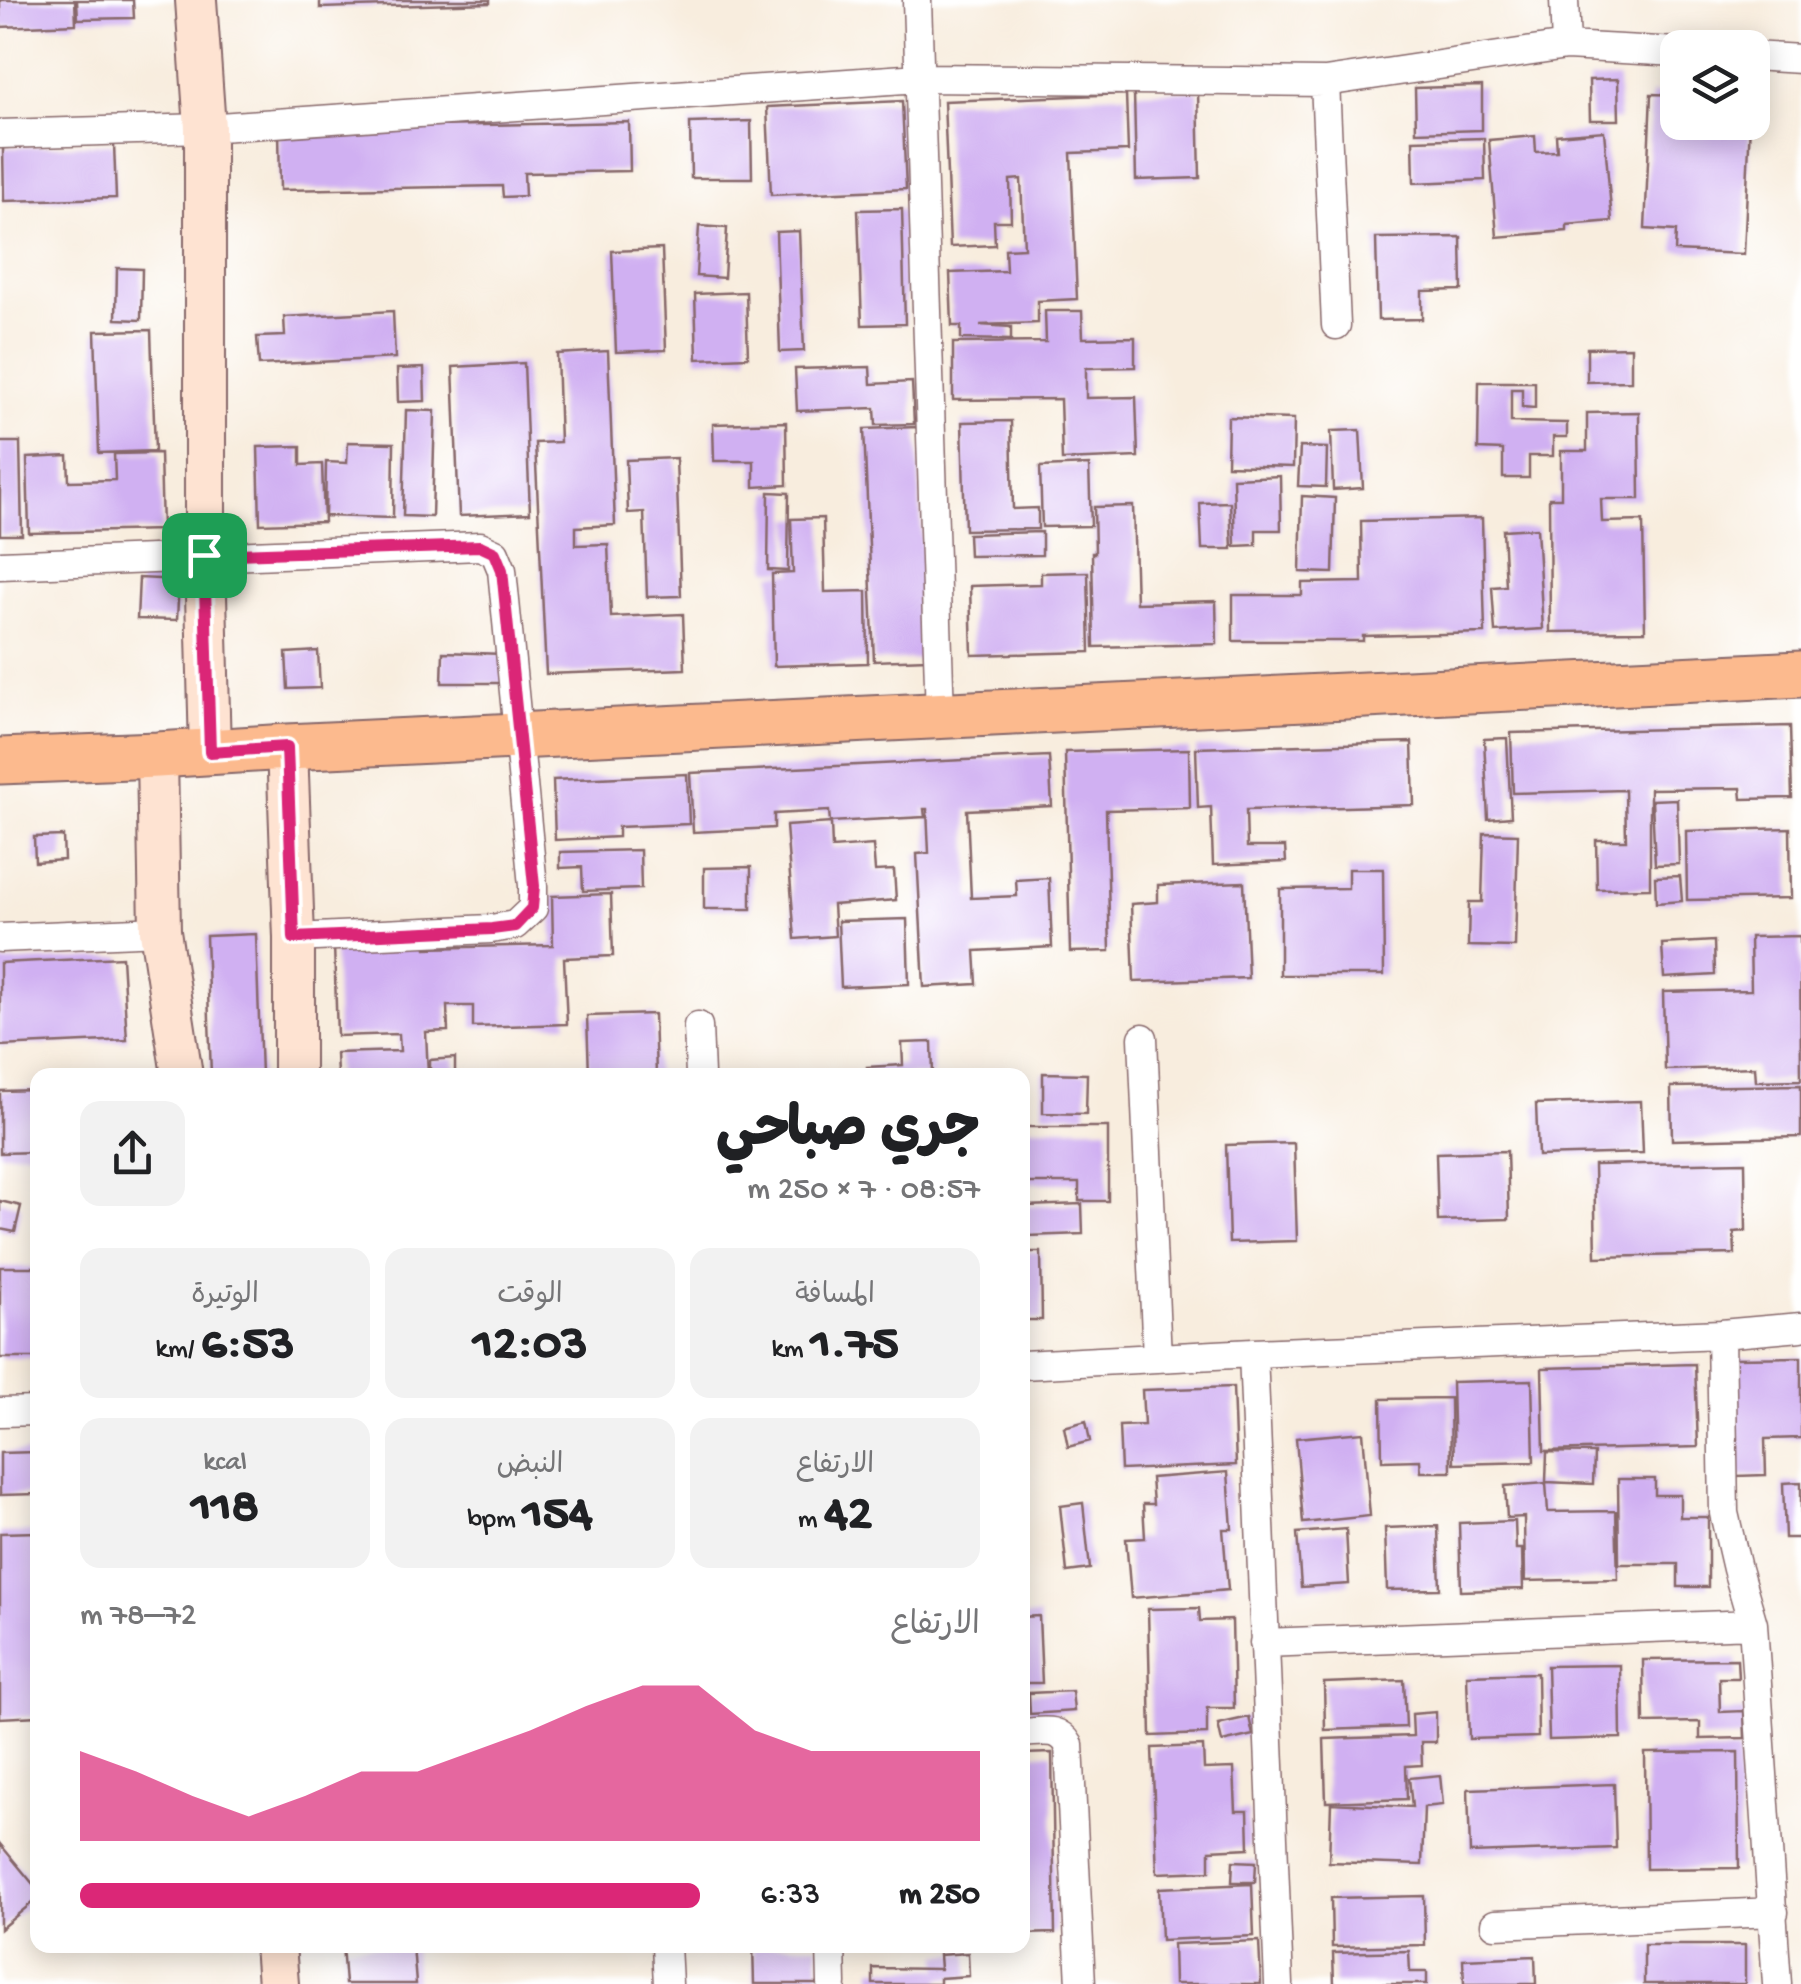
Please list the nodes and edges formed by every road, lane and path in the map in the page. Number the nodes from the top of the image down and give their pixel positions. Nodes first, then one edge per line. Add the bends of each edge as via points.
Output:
1 (196, 0) edge
2 (917, 0) edge
3 (1564, 0) edge
4 (1566, 46) junction
5 (1660, 51) edge
6 (1770, 57) edge
7 (1801, 59) edge
8 (919, 78) junction
9 (1326, 82) junction
10 (205, 128) junction
11 (0, 134) edge
12 (1336, 325) dead end
13 (204, 555) junction
14 (0, 566) edge
15 (1801, 674) edge
16 (940, 715) junction
17 (520, 736) junction
18 (287, 747) junction
19 (210, 752) junction
20 (157, 756) junction
21 (0, 761) edge
22 (160, 931) junction
23 (0, 938) edge
24 (294, 938) junction
25 (698, 1026) dead end
26 (1143, 1038) dead end
27 (181, 1068) edge
28 (294, 1068) edge
29 (700, 1068) edge
30 (1801, 1327) edge
31 (1721, 1334) junction
32 (1253, 1352) junction
33 (1156, 1358) junction
34 (1030, 1365) edge
35 (30, 1411) edge
36 (0, 1412) edge
37 (1753, 1624) junction
38 (1264, 1643) junction
39 (1030, 1733) edge
40 (1774, 1912) junction
41 (1495, 1924) dead end
42 (276, 1953) edge
43 (666, 1953) edge
44 (830, 1953) edge
45 (278, 1984) edge
46 (668, 1984) edge
47 (832, 1984) edge
48 (1081, 1984) edge
49 (1279, 1984) edge
50 (1777, 1984) edge

1 - 10 main road
2 - 8 street
3 - 4 street
4 - 5 street
4 - 9 street
6 - 7 street
8 - 9 street
8 - 10 street
8 - 16 street
9 - 12 street
10 - 11 street
10 - 13 main road
13 - 14 street
13 - 17 street via 480,546 495,553
13 - 19 main road
15 - 16 main road
16 - 17 main road
17 - 18 main road
17 - 24 street via 534,886 532,908 515,926
18 - 19 main road
18 - 24 main road
19 - 20 main road
20 - 21 main road
20 - 22 main road
22 - 23 street
22 - 27 main road
24 - 28 main road
25 - 29 street
26 - 33 street
30 - 31 street
31 - 32 street
31 - 37 street via 1724,1513
32 - 33 street
32 - 38 street
33 - 34 street
35 - 36 street
37 - 38 street
37 - 40 street
38 - 49 street
39 - 48 street via 1058,1732 1070,1745
40 - 41 street
40 - 50 street
42 - 45 main road
43 - 46 street
44 - 47 street

